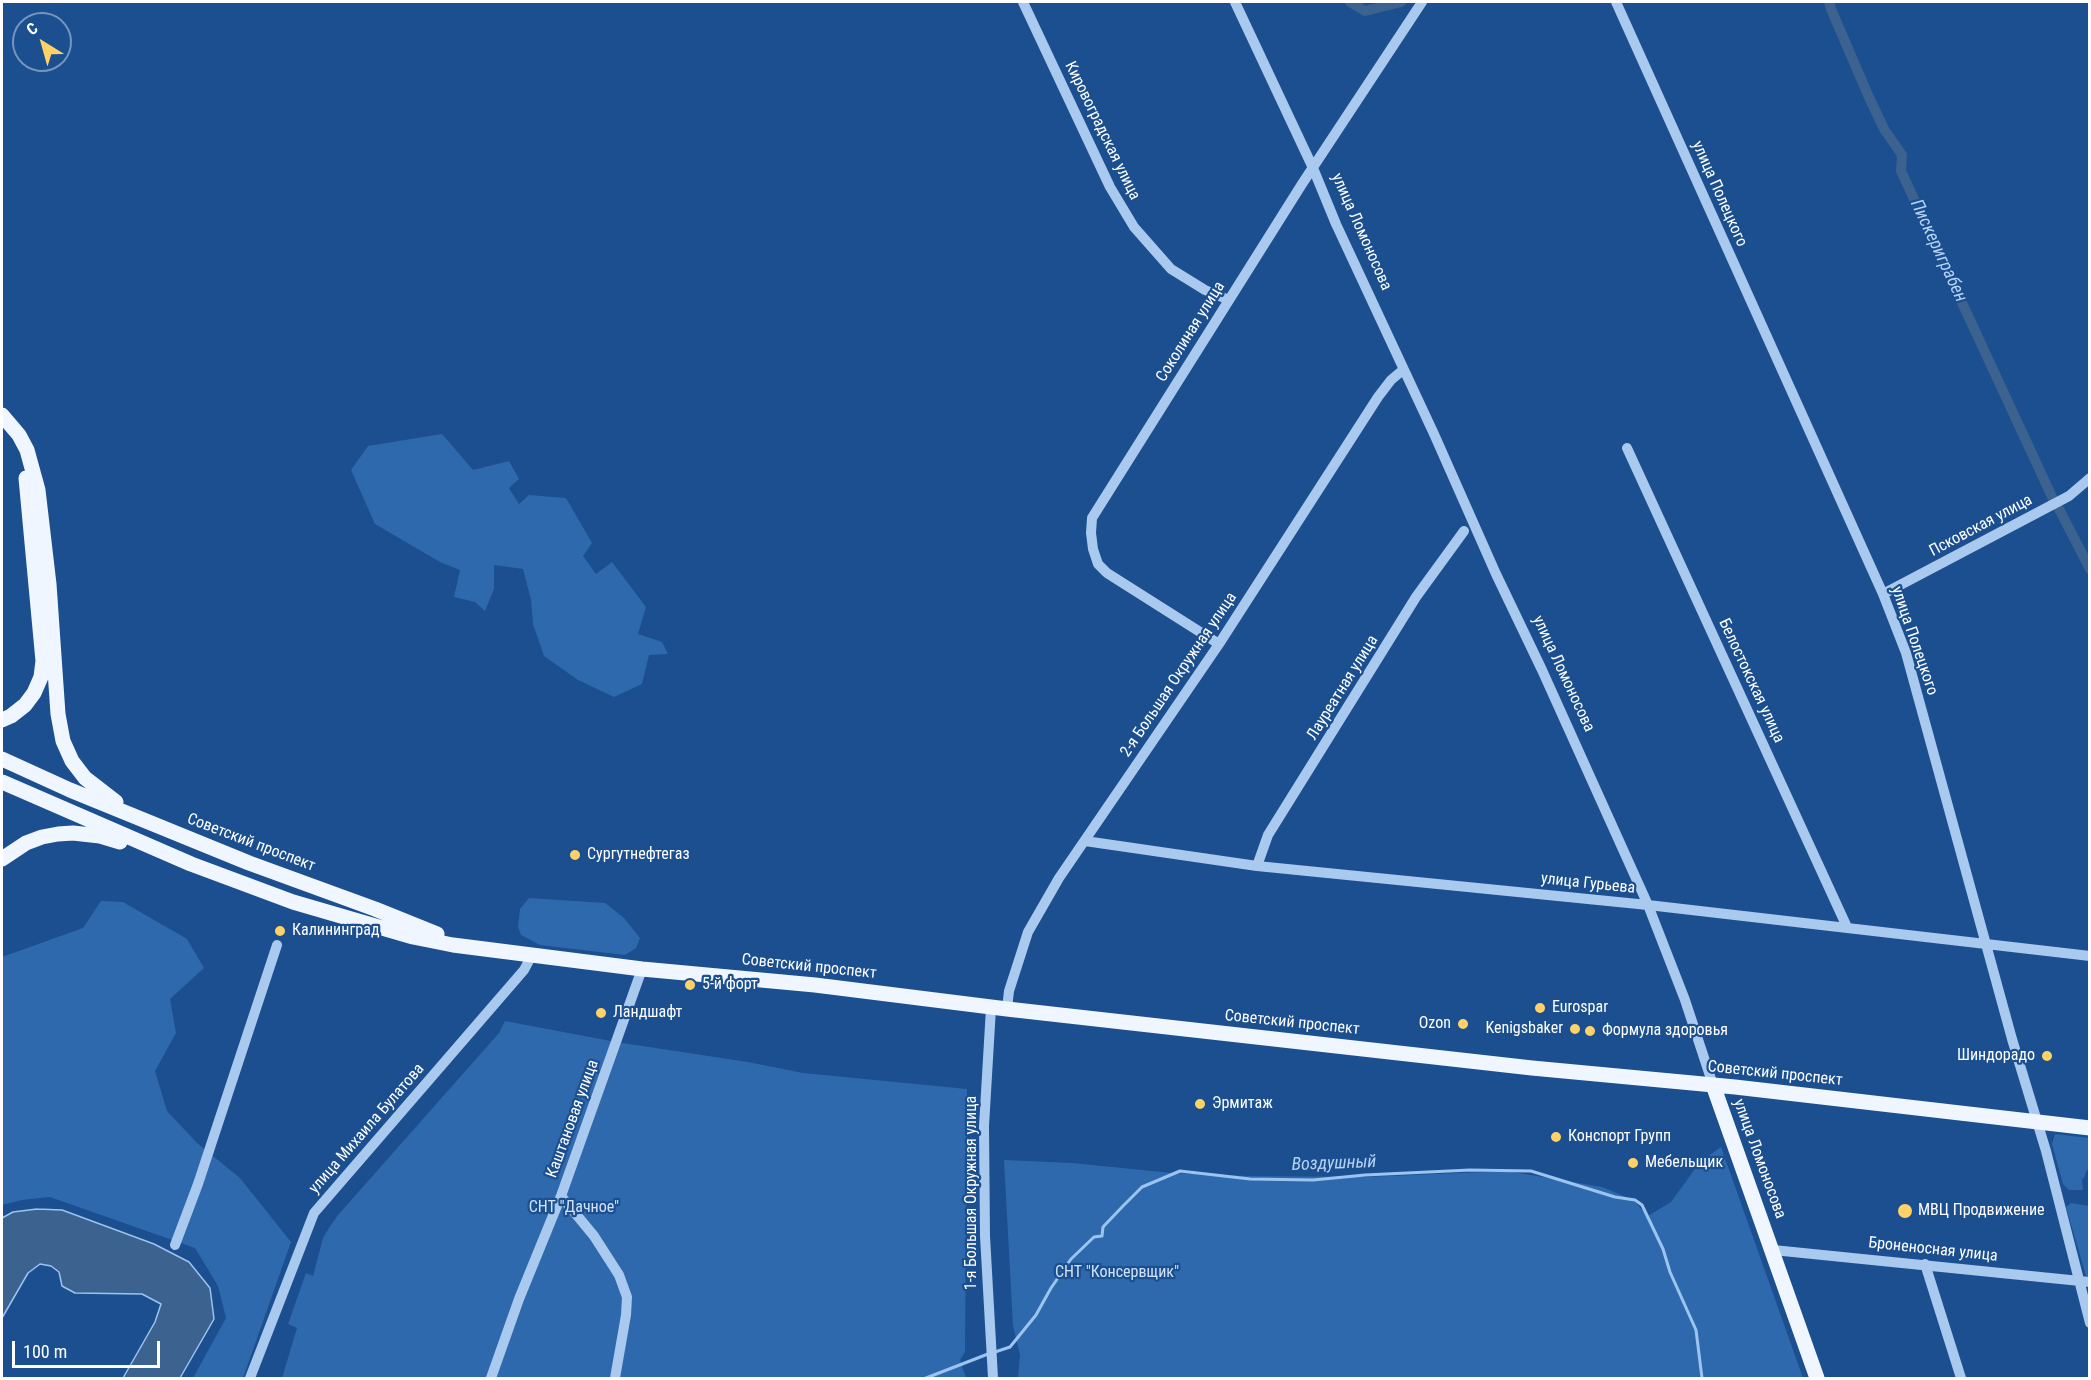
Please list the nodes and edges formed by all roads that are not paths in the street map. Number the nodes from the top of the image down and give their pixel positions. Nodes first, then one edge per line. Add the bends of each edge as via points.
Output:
1 (1023, 2) edge
2 (1235, 2) edge
3 (1422, 2) edge
4 (1616, 2) edge
5 (1313, 168) junction
6 (1229, 300) junction
7 (1403, 370) junction
8 (2, 415) edge
9 (2, 428) edge
10 (1627, 448) dead end
11 (2090, 478) edge
12 (1464, 531) dead end
13 (1883, 594) junction
14 (1219, 645) junction
15 (2, 720) edge
16 (2, 759) edge
17 (2, 782) edge
18 (143, 820) junction
19 (1085, 841) junction
20 (2, 859) edge
21 (191, 864) junction
22 (1257, 866) junction
23 (1648, 905) junction
24 (1848, 927) junction
25 (1986, 944) junction
26 (277, 945) dead end
27 (491, 950) junction
28 (532, 955) junction
29 (2090, 956) edge
30 (642, 969) junction
31 (991, 1008) junction
32 (1007, 1010) junction
33 (1713, 1085) junction
34 (2037, 1122) junction
35 (2090, 1128) edge
36 (561, 1196) junction
37 (175, 1245) dead end
38 (1773, 1250) junction
39 (1925, 1264) junction
40 (2084, 1281) edge
41 (2090, 1323) edge
42 (250, 1378) edge
43 (491, 1378) edge
44 (615, 1378) edge
45 (993, 1378) edge
46 (1817, 1378) edge
47 (1961, 1378) edge

1 - 6 street, Кировоградская улица via 1110,187 1134,227 1171,269
2 - 5 street, улица Ломоносова
3 - 5 street, Соколиная улица
4 - 13 street, улица Полецкого
5 - 6 street, Соколиная улица
5 - 7 street, улица Ломоносова
6 - 14 street, Соколиная улица via 1092,518 1091,533 1098,564 1107,573
7 - 14 street, 2-я Большая Окружная улица via 1378,397
7 - 23 street, улица Ломоносова
8 - 18 main road via 27,450 38,490 63,741 85,778
9 - 15 main road via 20,454 24,469 43,661 34,693 25,705
10 - 24 street, Белостокская улица
11 - 13 street, Псковская улица via 2069,496
12 - 22 street, Лауреатная улица via 1416,597 1268,835
13 - 25 street, улица Полецкого via 1906,652
14 - 19 street, 2-я Большая Окружная улица
16 - 18 main road, Советский проспект
17 - 21 main road, Советский проспект
18 - 27 main road, Советский проспект via 454,940
19 - 22 street, улица Гурьева
19 - 32 street, 2-я Большая Окружная улица via 1028,932 1009,991
20 - 21 main road via 42,837 73,833 100,836
21 - 27 main road, Советский проспект via 328,913 413,937
22 - 23 street, улица Гурьева
23 - 24 street, улица Гурьева
23 - 33 street, улица Ломоносова
24 - 25 street, улица Гурьева
25 - 29 street, улица Гурьева
25 - 34 street, улица Полецкого
26 - 37 street
27 - 28 main road, Советский проспект
28 - 30 main road, Советский проспект
28 - 42 street, улица Михаила Булатова via 524,970 314,1213
30 - 31 main road, Советский проспект via 815,985
30 - 36 street, Каштановая улица
31 - 32 main road, Советский проспект
31 - 45 street, 1-я Большая Окружная улица via 984,1126
32 - 33 main road, Советский проспект
33 - 34 main road, Советский проспект
33 - 38 main road, улица Ломоносова
34 - 35 main road, Советский проспект
34 - 40 street, улица Полецкого
36 - 43 street, Каштановая улица
36 - 44 street via 594,1236 619,1275 627,1298
38 - 39 street, Броненосная улица
38 - 46 main road, улица Ломоносова
39 - 40 street, Броненосная улица
39 - 47 street
40 - 41 street, улица Полецкого

